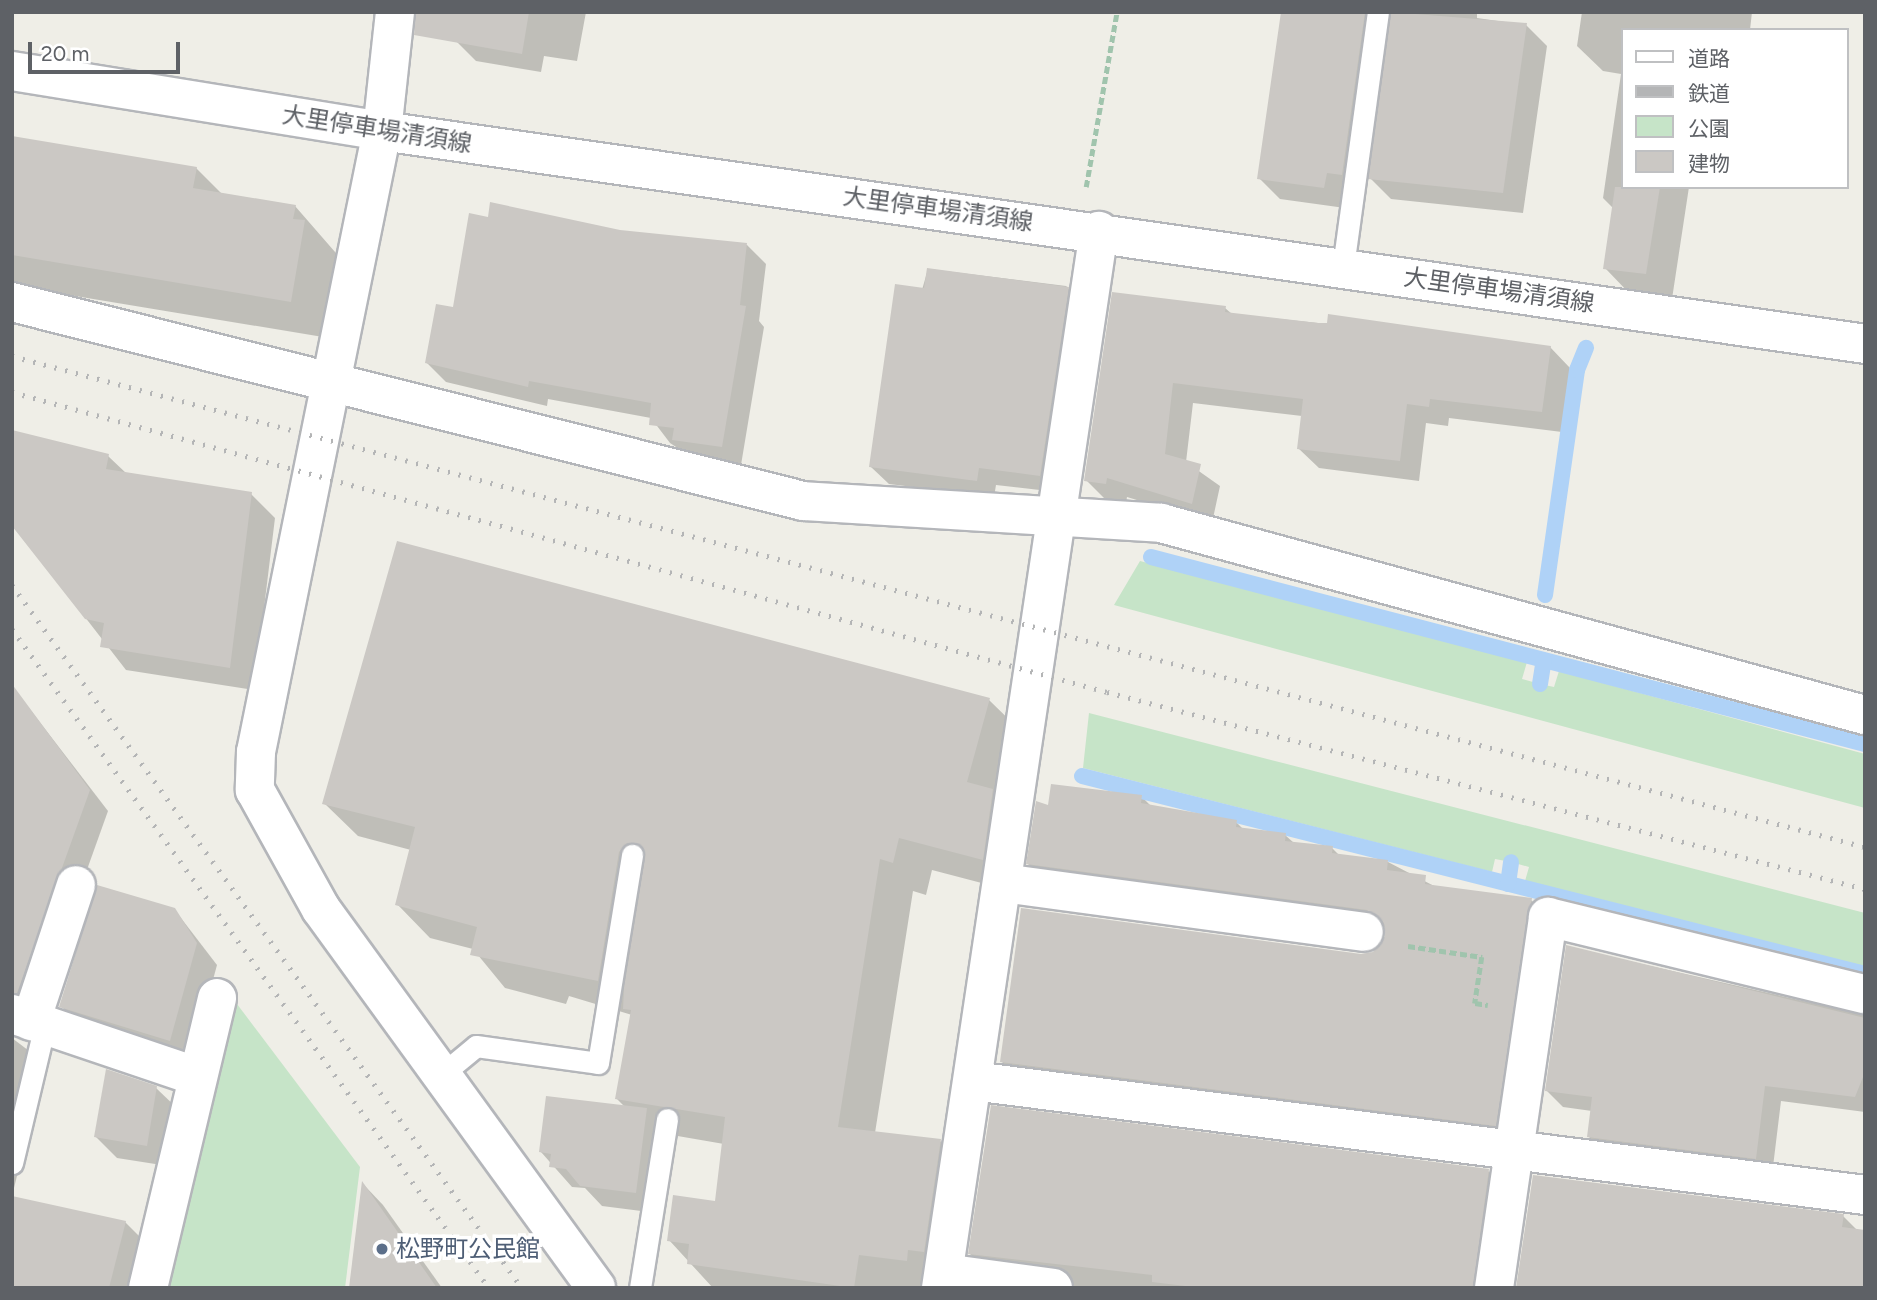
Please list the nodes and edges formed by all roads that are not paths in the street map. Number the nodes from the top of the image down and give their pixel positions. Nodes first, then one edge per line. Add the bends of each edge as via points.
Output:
1 (395, 12) edge
2 (1378, 12) edge
3 (12, 71) edge
4 (382, 131) junction
5 (1089, 230) junction
6 (1343, 267) junction
7 (12, 302) edge
8 (1865, 344) edge
9 (333, 386) junction
10 (1059, 517) junction
11 (1865, 715) edge
12 (632, 855) dead end
13 (1003, 883) junction
14 (76, 885) dead end
15 (1364, 932) road end
16 (1865, 994) edge
17 (217, 998) dead end
18 (30, 1020) edge
19 (441, 1074) junction
20 (198, 1077) junction
21 (973, 1081) junction
22 (667, 1119) dead end
23 (1514, 1150) junction
24 (12, 1163) edge
25 (1865, 1195) edge
26 (942, 1280) edge
27 (148, 1288) edge
28 (596, 1288) edge
29 (640, 1288) edge
30 (1053, 1288) edge
31 (1494, 1288) edge

1 - 4 street
2 - 6 lane
3 - 4 street, 大里停車場清須線
4 - 5 street, 大里停車場清須線
4 - 9 street
5 - 6 street, 大里停車場清須線
5 - 10 street
6 - 8 street, 大里停車場清須線
7 - 9 street
9 - 10 street via 803,501
9 - 19 street via 256,752 255,790 321,909
10 - 11 street via 1161,523
10 - 13 street
12 - 19 lane via 598,1063 476,1046
13 - 15 street
13 - 21 street
14 - 18 street
16 - 23 street via 1548,916
17 - 20 street
18 - 20 street
18 - 24 lane
19 - 28 street
20 - 27 street
21 - 23 street
21 - 26 street
22 - 29 lane
23 - 25 street
23 - 31 street
26 - 30 street

